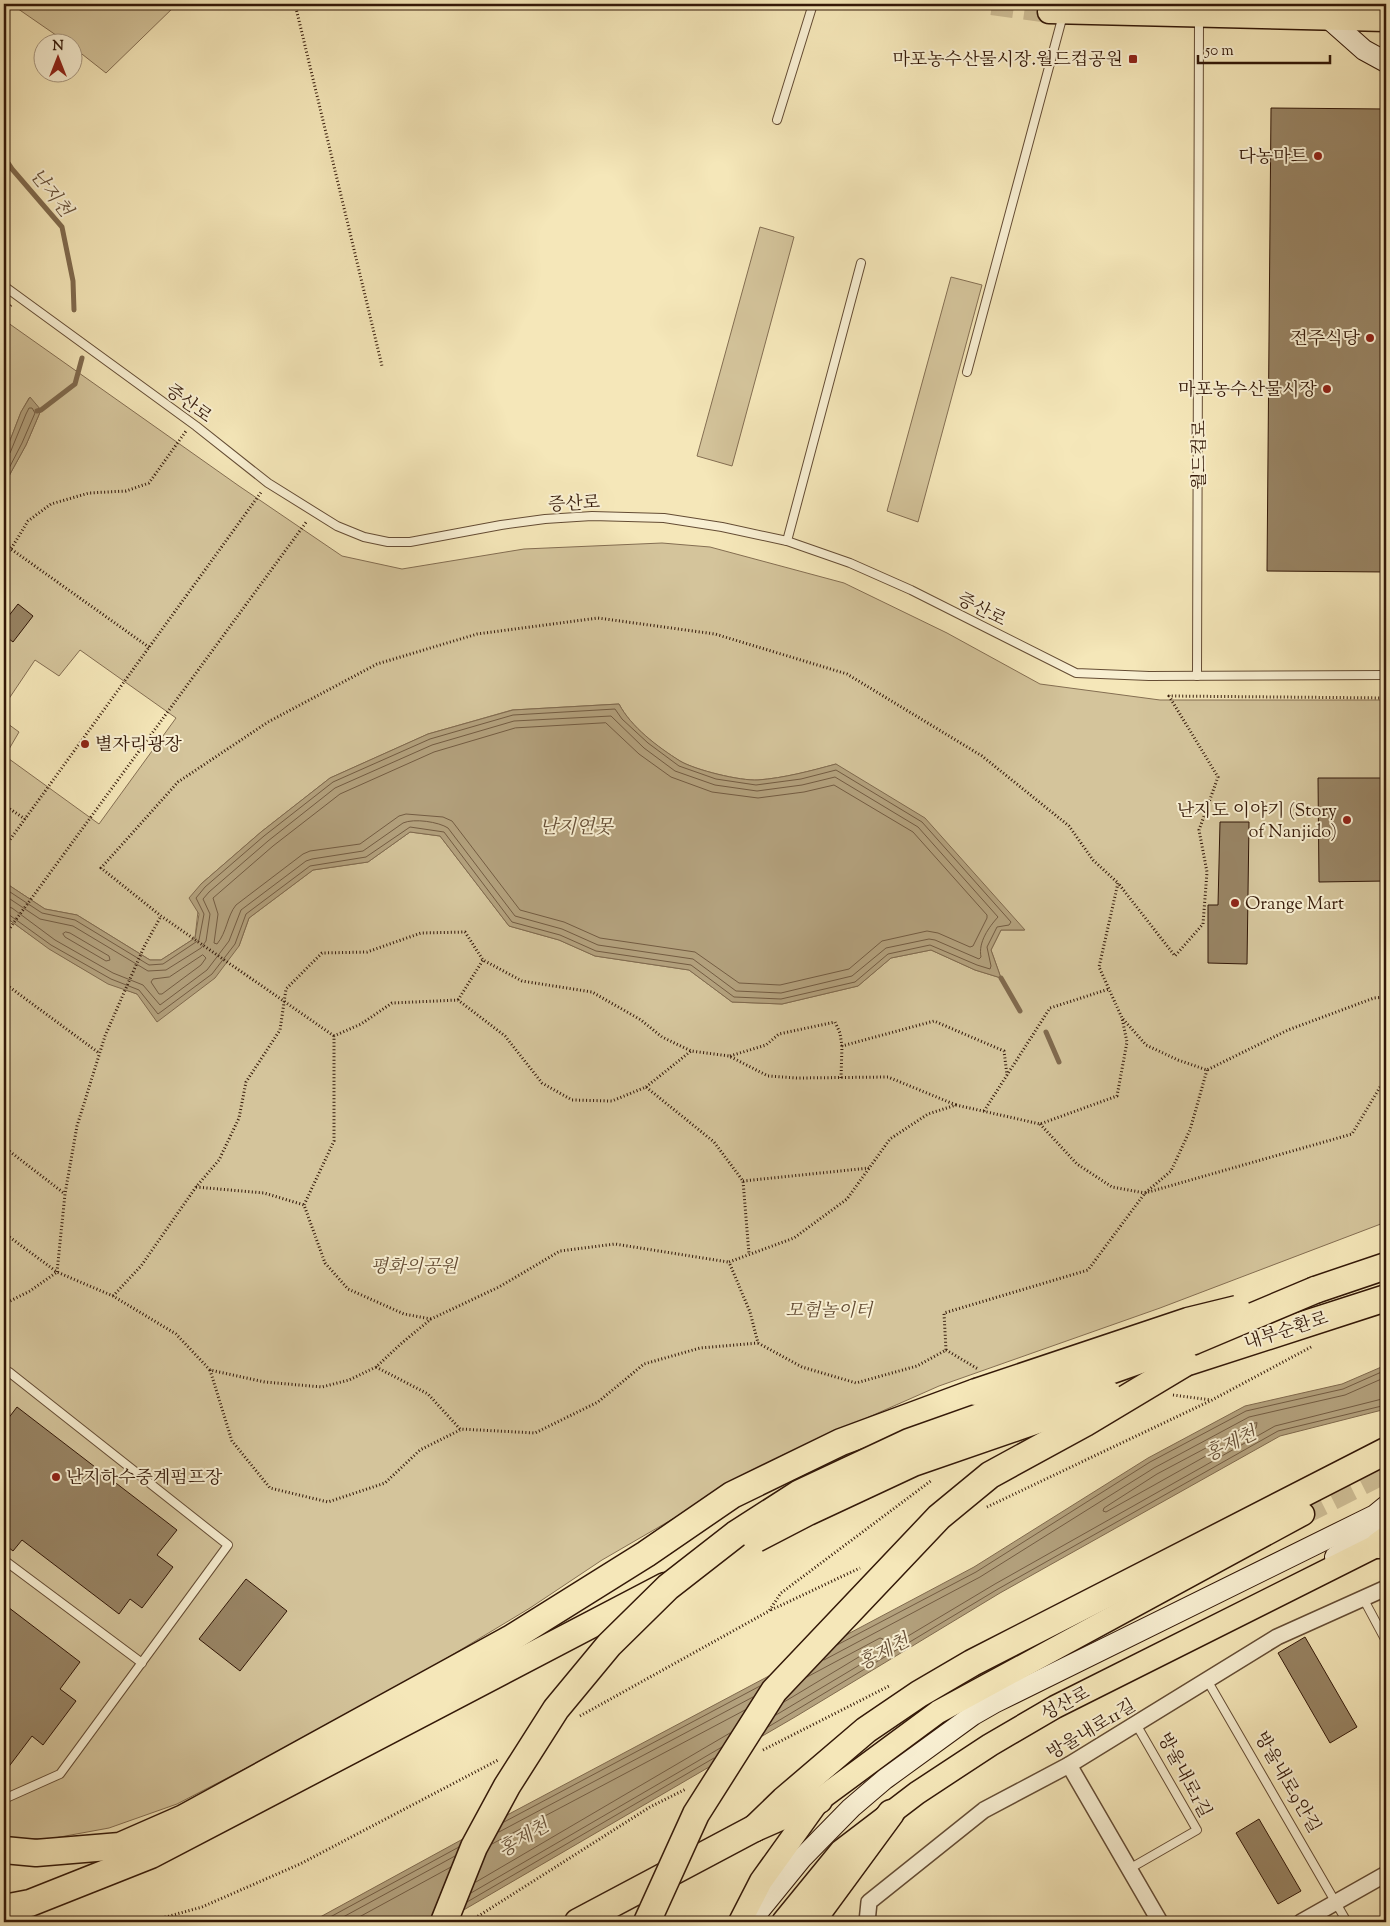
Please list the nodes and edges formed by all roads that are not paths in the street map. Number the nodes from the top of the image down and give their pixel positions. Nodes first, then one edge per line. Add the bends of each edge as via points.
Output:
1 (813, 4) edge
2 (1108, 9) edge
3 (1056, 12) joint
4 (1199, 16) junction
5 (1329, 19) junction
6 (1386, 20) edge
7 (1386, 62) edge
8 (777, 120) dead end
9 (861, 263) dead end
10 (4, 286) edge
11 (967, 372) dead end
12 (787, 541) junction
13 (1386, 675) edge
14 (1197, 676) junction
15 (1386, 1266) edge
16 (1315, 1290) junction
17 (1386, 1298) edge
18 (1185, 1363) junction
19 (4, 1378) edge
20 (1386, 1451) edge
21 (1386, 1506) edge
22 (1303, 1514) tunnel mouth
23 (1384, 1538) edge
24 (4, 1560) edge
25 (1386, 1588) edge
26 (1362, 1598) junction
27 (1386, 1641) edge
28 (142, 1663) junction
29 (1208, 1680) junction
30 (1136, 1724) junction
31 (1069, 1765) junction
32 (4, 1798) edge
33 (819, 1800) junction
34 (891, 1813) junction
35 (755, 1828) junction
36 (4, 1850) edge
37 (1129, 1869) junction
38 (1386, 1874) edge
39 (1336, 1903) junction
40 (4, 1908) edge
41 (444, 1922) edge
42 (578, 1922) edge
43 (647, 1922) edge
44 (740, 1922) edge
45 (750, 1922) edge
46 (783, 1922) edge
47 (811, 1922) edge
48 (867, 1922) edge
49 (1160, 1922) edge
50 (1301, 1922) edge
51 (1347, 1922) edge

1 - 8 lane
2 - 3 main road
2 - 4 main road
3 - 11 lane
4 - 5 main road
4 - 14 lane, 월드컵로
5 - 6 main road
5 - 7 main road via 1364,50
9 - 12 lane
10 - 12 lane, 증산로 via 192,423 268,483 312,512 364,537 410,542 501,525 592,516 664,518
12 - 14 lane, 증산로 via 850,563 911,590 1076,673
13 - 14 lane
15 - 16 highway, 내부순환로
16 - 36 highway, bridge via 1188,1321 980,1382 841,1442 732,1495 646,1554 510,1639 184,1818 120,1846 36,1853
16 - 41 highway, bridge via 1194,1341 909,1442 800,1493 736,1534 668,1588 610,1645 556,1709 507,1786 474,1847
17 - 18 highway, 내부순환로
18 - 40 highway, bridge via 1075,1407 913,1463 808,1512 151,1855 30,1903
18 - 43 highway, bridge via 990,1475 939,1517 774,1691 696,1814
19 - 28 lane via 9,1372 228,1545
20 - 35 highway via 981,1658 919,1694 866,1730
21 - 45 main road via 973,1715 851,1808 802,1858
22 - 33 main road via 938,1712
23 - 34 main road, 성산로 via 1258,1607 1055,1707 990,1745
24 - 28 lane
25 - 26 street, 방울내로11길
26 - 27 lane
26 - 29 street, 방울내로11길 via 1278,1637
28 - 32 lane via 60,1774
29 - 30 street, 방울내로11길
29 - 39 lane, 방울내로9안길
30 - 31 street, 방울내로11길
30 - 37 lane, 방울내로1길 via 1197,1830
31 - 37 street
31 - 48 street, 방울내로11길 via 984,1810 869,1902
33 - 35 highway
33 - 44 main road via 761,1881
34 - 46 main road, 성산로 via 841,1851
34 - 47 highway
35 - 42 highway
37 - 49 street
38 - 39 street
39 - 50 street
39 - 51 lane, 방울내로9안길

